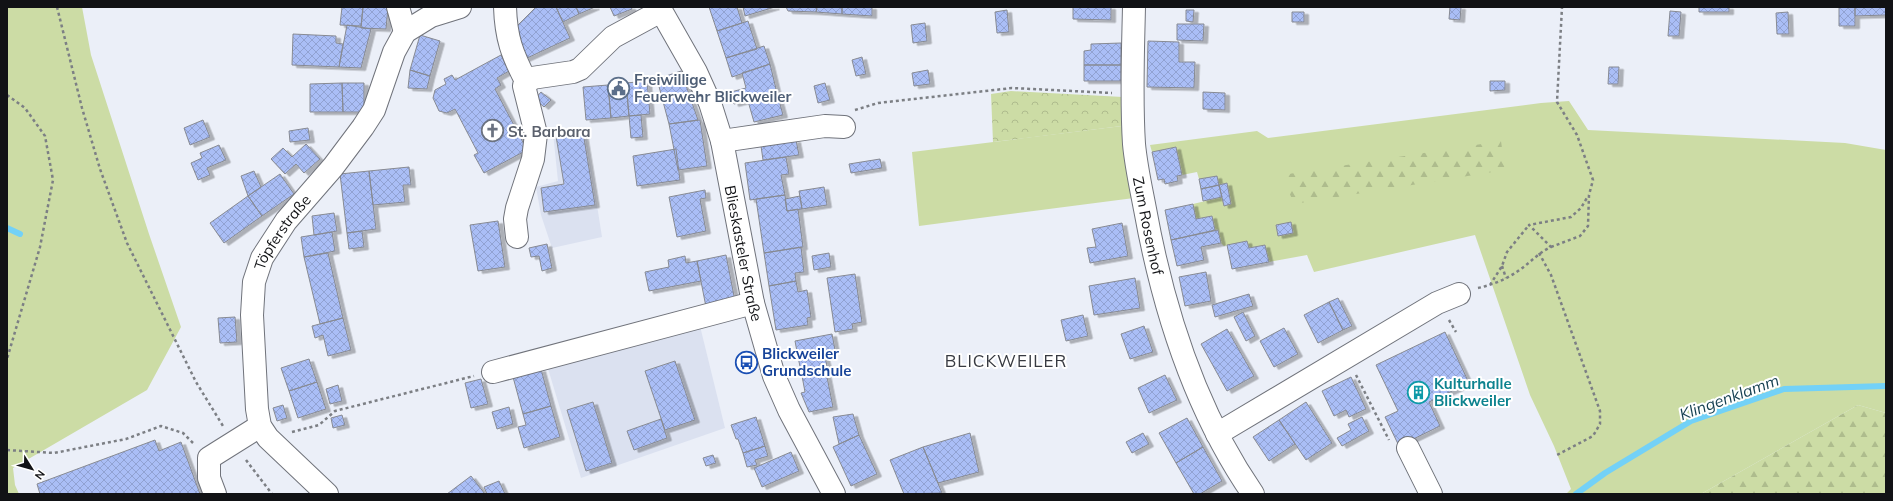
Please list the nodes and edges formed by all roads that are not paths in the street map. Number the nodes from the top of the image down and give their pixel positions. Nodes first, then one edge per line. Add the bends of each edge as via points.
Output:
1 (398, 7) edge
2 (460, 7) edge
3 (505, 7) edge
4 (1134, 7) edge
5 (660, 9) edge
6 (405, 32) junction
7 (526, 81) junction
8 (834, 126) road end
9 (722, 141) junction
10 (517, 237) dead end
11 (1459, 294) road end
12 (753, 303) junction
13 (493, 372) road end
14 (264, 432) junction
15 (1217, 434) junction
16 (1408, 448) dead end
17 (215, 494) edge
18 (327, 494) edge
19 (834, 494) edge
20 (1253, 494) edge
21 (1431, 494) edge

1 - 6 street
2 - 6 street, Töpferstraße via 431,16
3 - 7 street via 505,28 513,56
4 - 15 street, Zum Rosenhof via 1134,144 1150,239 1182,353
5 - 7 street, Blieskasteler Straße via 613,37 573,72
5 - 9 street, Blieskasteler Straße via 696,72 710,103
6 - 14 street, Töpferstraße via 394,52 374,110 333,167 286,221 260,264 254,282 252,315 257,409
7 - 10 street via 524,86 536,134 533,159 516,208
8 - 9 street
9 - 12 street, Blieskasteler Straße
11 - 15 street via 1431,307
12 - 13 street
12 - 19 street, Blieskasteler Straße via 774,376 789,410
14 - 17 street via 232,442 209,458 209,478
14 - 18 street
15 - 20 street, Zum Rosenhof
16 - 21 street

